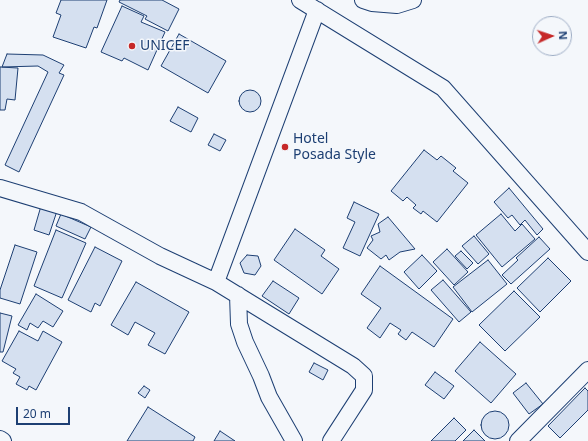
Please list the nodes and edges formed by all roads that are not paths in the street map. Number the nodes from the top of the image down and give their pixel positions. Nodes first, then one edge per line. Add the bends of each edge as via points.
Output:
1 (300, 0) edge
2 (364, 0) edge
3 (413, 0) edge
4 (317, 10) junction
5 (0, 188) edge
6 (588, 252) edge
7 (216, 282) junction
8 (238, 295) junction
9 (588, 370) edge
10 (0, 439) edge
11 (3, 441) edge
12 (294, 441) edge
13 (331, 441) edge
14 (518, 441) edge

1 - 4 street
2 - 3 street via 397,5
4 - 6 street via 444,88
4 - 7 street
5 - 7 street via 81,212 160,256
7 - 8 street
8 - 12 street via 239,324 245,342 269,397
8 - 13 street via 353,366 364,376 364,390
9 - 14 street
10 - 11 street

